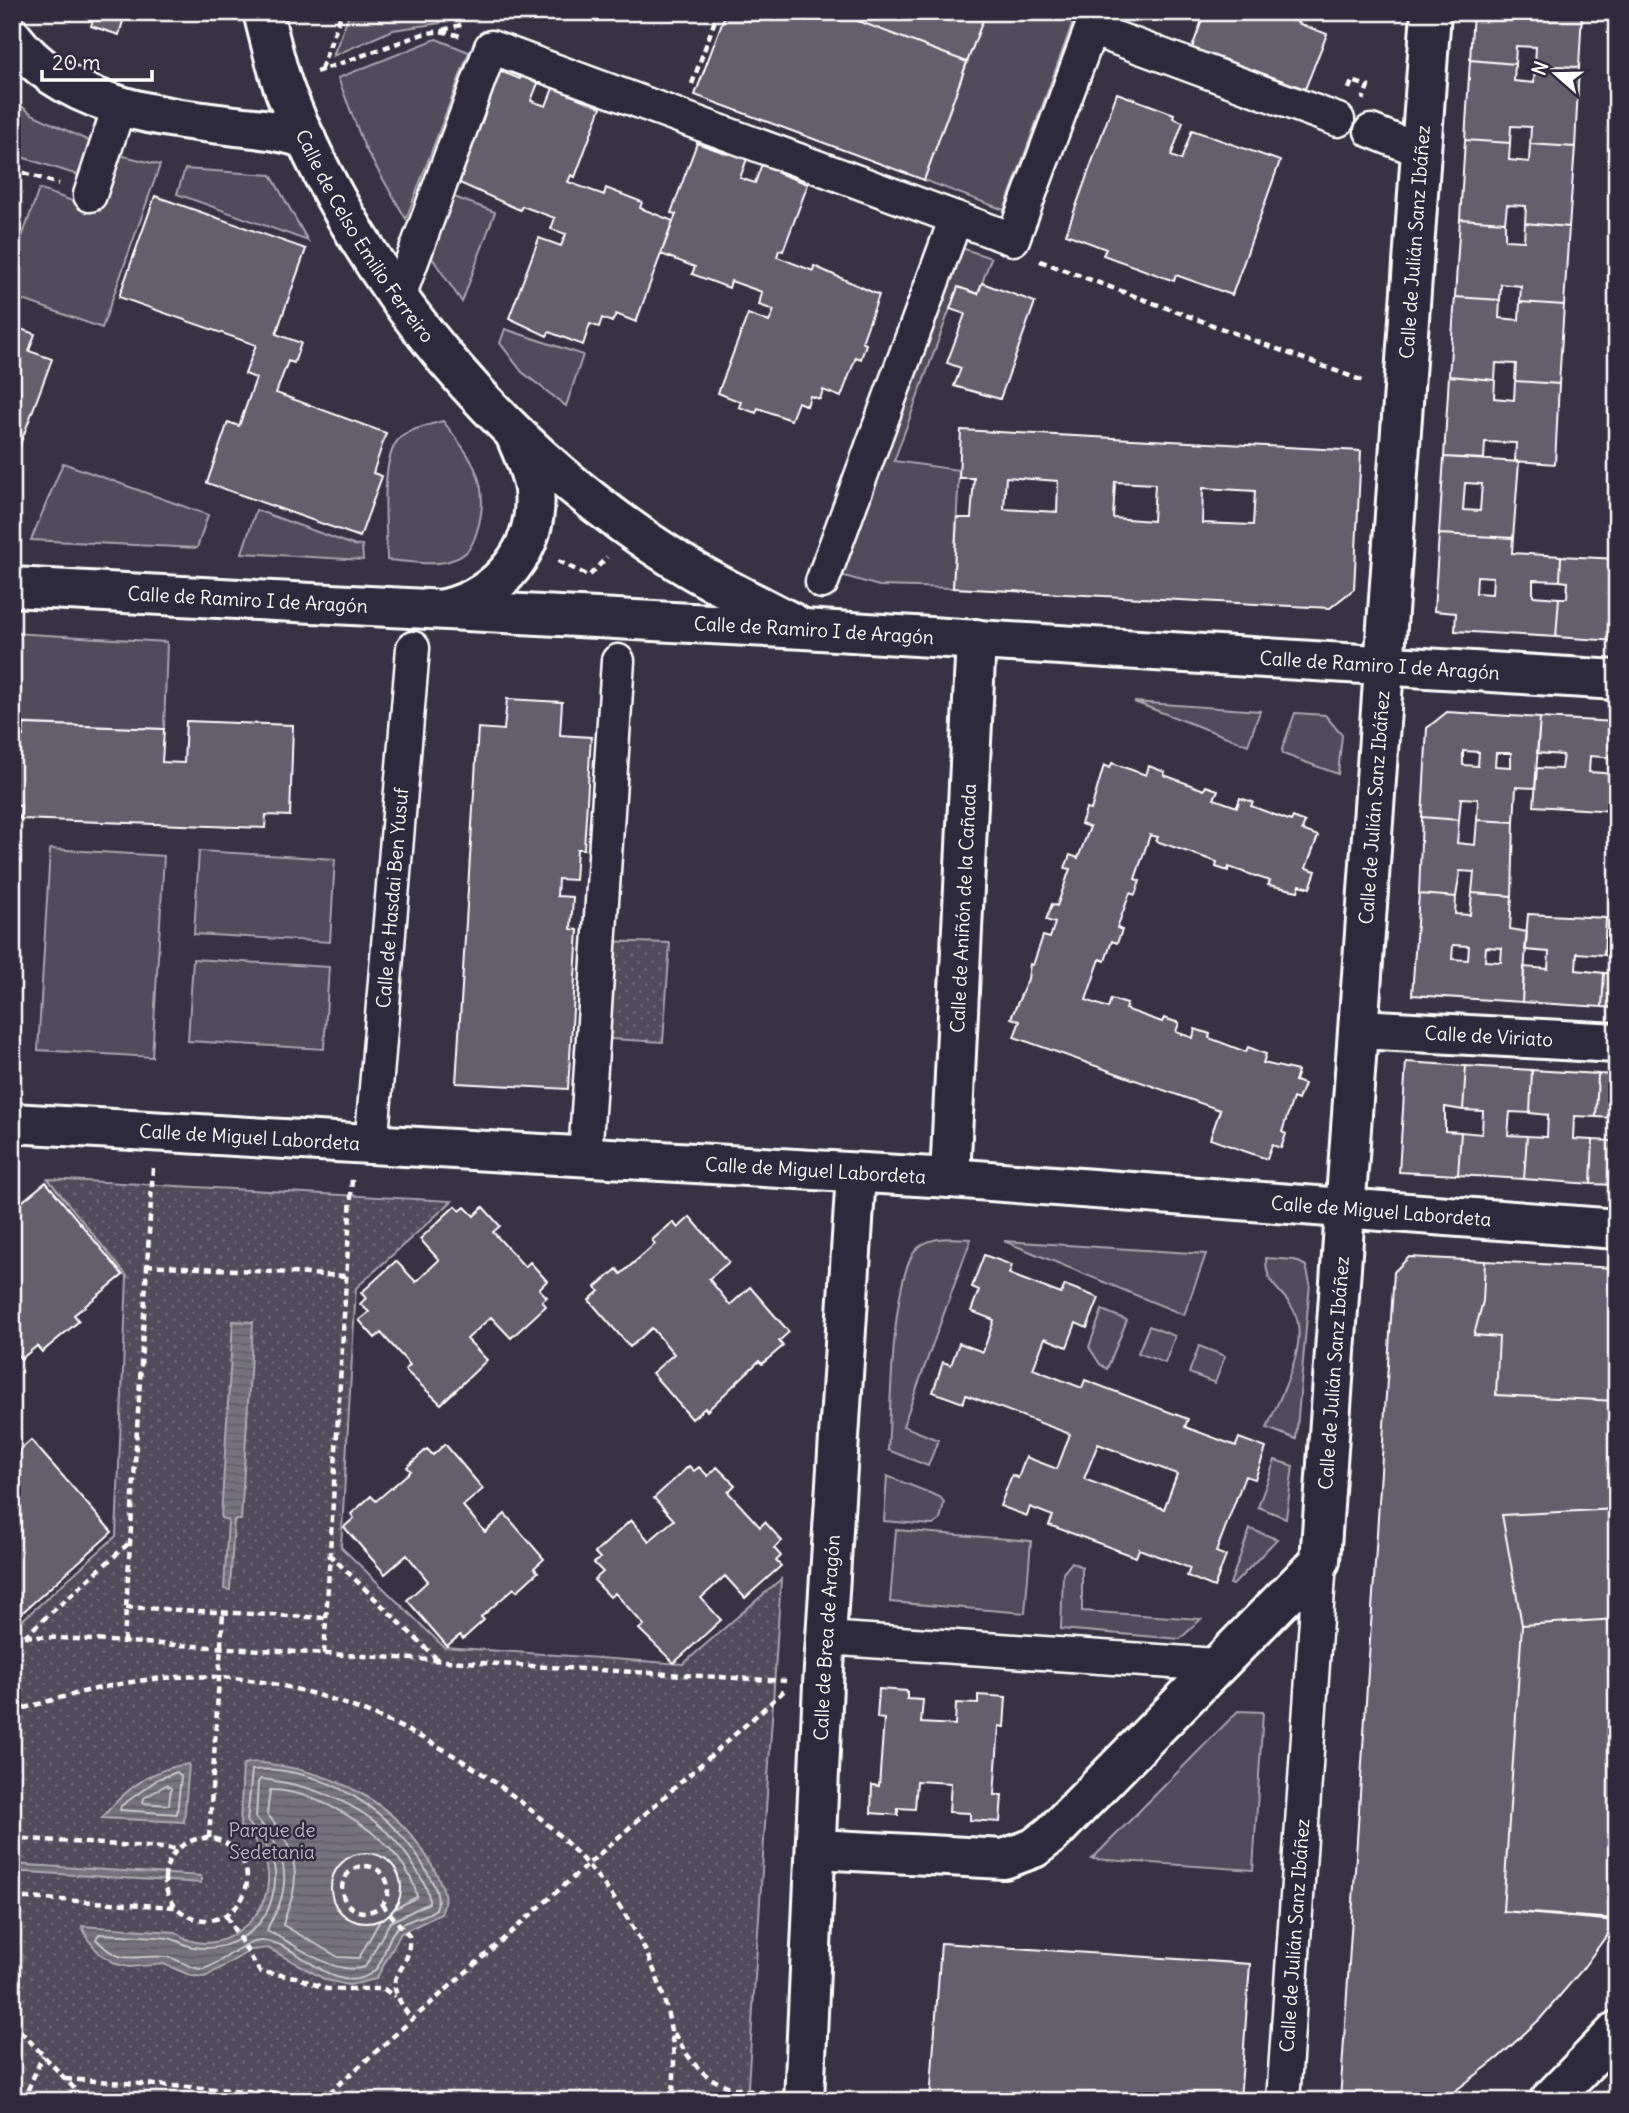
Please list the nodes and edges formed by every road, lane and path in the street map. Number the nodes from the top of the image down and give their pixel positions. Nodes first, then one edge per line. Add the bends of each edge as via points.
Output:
1 (263, 12) edge
2 (342, 12) edge
3 (718, 12) edge
4 (1431, 12) edge
5 (452, 32) dead end
6 (12, 37) edge
7 (321, 70) junction
8 (680, 79) dead end
9 (284, 88) junction
10 (119, 107) junction
11 (1338, 120) dead end
12 (1371, 131) dead end
13 (292, 134) junction
14 (1421, 151) junction
15 (12, 169) edge
16 (90, 195) joint
17 (956, 218) junction
18 (1013, 239) junction
19 (398, 299) junction
20 (1404, 396) junction
21 (514, 432) junction
22 (614, 548) dead end
23 (552, 559) dead end
24 (822, 582) dead end
25 (12, 587) edge
26 (438, 611) junction
27 (804, 629) junction
28 (976, 639) junction
29 (413, 648) dead end
30 (618, 661) dead end
31 (1385, 666) junction
32 (1617, 680) edge
33 (1359, 1029) junction
34 (1617, 1043) edge
35 (12, 1123) edge
36 (155, 1134) junction
37 (363, 1146) junction
38 (585, 1157) junction
39 (856, 1175) junction
40 (950, 1178) junction
41 (1346, 1210) junction
42 (1617, 1228) edge
43 (146, 1265) junction
44 (345, 1276) junction
45 (130, 1543) junction
46 (329, 1554) junction
47 (1320, 1560) junction
48 (126, 1607) junction
49 (223, 1613) junction
50 (326, 1618) junction
51 (12, 1636) edge
52 (26, 1636) junction
53 (826, 1638) junction
54 (124, 1642) junction
55 (221, 1648) junction
56 (324, 1654) junction
57 (439, 1661) junction
58 (1216, 1665) junction
59 (219, 1677) junction
60 (12, 1712) edge
61 (12, 1838) edge
62 (209, 1838) junction
63 (179, 1849) junction
64 (816, 1849) junction
65 (588, 1863) junction
66 (12, 1897) edge
67 (382, 1904) junction
68 (176, 1907) junction
69 (226, 1916) junction
70 (395, 1997) junction
71 (412, 2020) junction
72 (12, 2022) edge
73 (672, 2029) junction
74 (1617, 2031) edge
75 (43, 2055) junction
76 (65, 2079) junction
77 (12, 2092) edge
78 (26, 2093) junction
79 (325, 2096) junction
80 (804, 2099) edge
81 (23, 2101) edge
82 (86, 2101) edge
83 (320, 2101) edge
84 (673, 2101) edge
85 (1283, 2101) edge
86 (1549, 2101) edge

1 - 9 street
2 - 7 path
3 - 8 path via 692,84
4 - 14 street, Calle de Julián Sanz Ibáñez
5 - 7 path via 423,34
6 - 10 street via 24,53 80,92
7 - 9 path
9 - 13 street
10 - 13 street
10 - 16 street
11 - 18 street via 1091,29
12 - 14 street
13 - 19 street, Calle de Celso Emilio Ferreiro
14 - 20 street, Calle de Julián Sanz Ibáñez
15 - 16 path
17 - 18 street
17 - 19 street via 491,47
17 - 24 street
18 - 20 path via 1026,255
19 - 21 street, Calle de Celso Emilio Ferreiro
20 - 31 street, Calle de Julián Sanz Ibáñez
21 - 26 street, Calle de Celso Emilio Ferreiro via 534,489 531,532 510,570 496,584 462,605
21 - 27 street, Calle de Celso Emilio Ferreiro via 596,504 680,562
22 - 23 path via 590,576
25 - 26 street, Calle de Ramiro I de Aragón
26 - 27 street, Calle de Ramiro I de Aragón
27 - 28 street, Calle de Ramiro I de Aragón
28 - 31 street, Calle de Ramiro I de Aragón
28 - 40 street, Calle de Aniñón de la Cañada
29 - 37 street, Calle de Hasdai Ben Yusuf
30 - 38 street
31 - 32 street, Calle de Ramiro I de Aragón
31 - 33 street, Calle de Julián Sanz Ibáñez
33 - 34 street, Calle de Viriato
33 - 41 street, Calle de Julián Sanz Ibáñez
35 - 36 street, Calle de Miguel Labordeta
36 - 37 street, Calle de Miguel Labordeta
36 - 43 path
37 - 38 street, Calle de Miguel Labordeta
37 - 44 path
38 - 39 street, Calle de Miguel Labordeta
39 - 40 street, Calle de Miguel Labordeta
39 - 53 street, Calle de Brea de Aragón
40 - 41 street, Calle de Miguel Labordeta
41 - 42 street, Calle de Miguel Labordeta
41 - 47 street, Calle de Julián Sanz Ibáñez
43 - 44 path
43 - 45 path
44 - 46 path
45 - 48 path
45 - 52 path
46 - 50 path
46 - 57 path
47 - 58 street
47 - 85 street, Calle de Julián Sanz Ibáñez
48 - 49 path
48 - 54 path
49 - 50 path
49 - 55 path
50 - 56 path
51 - 52 path
52 - 54 path
53 - 58 street
53 - 64 street, Calle de Brea de Aragón
54 - 55 path
55 - 56 path
55 - 59 path
56 - 57 path
57 - 65 path via 795,1681
58 - 64 street via 1052,1834 1020,1856 1004,1859
59 - 60 path via 174,1677 95,1687
59 - 62 path
59 - 65 path via 345,1703 405,1729 466,1763 544,1822
61 - 63 path
62 - 63 path via 192,1840
62 - 69 path via 230,1846 245,1867 244,1895
63 - 68 path via 166,1868 164,1881
64 - 80 street, Calle de Brea de Aragón
65 - 71 path
65 - 73 path via 632,1922 661,1986
66 - 68 path
67 - 67 path via 365,1911 351,1907 343,1894 348,1873 361,1866 382,1873 388,1887
67 - 70 path via 409,1936 407,1954 393,1982
68 - 69 path via 198,1920
69 - 70 path via 260,1972 296,1977 327,1989 383,1989
70 - 71 path
71 - 79 path
72 - 75 path
73 - 80 path via 689,2060 723,2087
73 - 84 path via 677,2068
74 - 86 street
75 - 76 path
75 - 78 path
76 - 79 path
76 - 82 path
77 - 78 path
78 - 81 path
79 - 83 path

